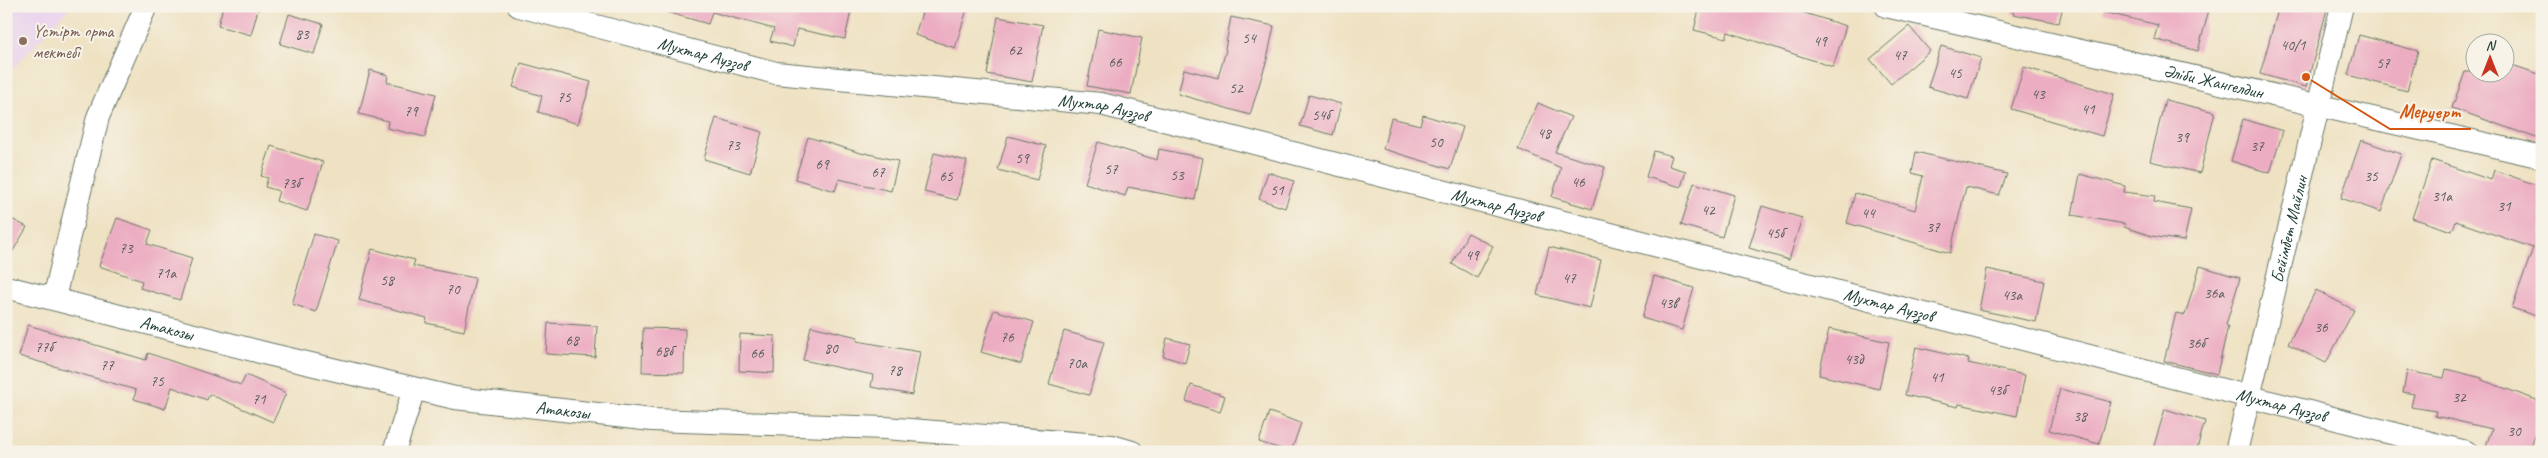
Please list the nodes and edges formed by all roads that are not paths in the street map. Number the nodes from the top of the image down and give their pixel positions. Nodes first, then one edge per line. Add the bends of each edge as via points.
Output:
1 (146, 6) edge
2 (519, 6) edge
3 (1886, 6) edge
4 (2342, 6) edge
5 (2319, 106) junction
6 (2542, 157) edge
7 (6, 287) edge
8 (54, 298) junction
9 (414, 390) junction
10 (2249, 398) junction
11 (394, 452) edge
12 (1132, 452) edge
13 (2236, 452) edge
14 (2466, 452) edge

1 - 8 street via 98,117
2 - 10 street, Мухтар Ауэзов via 776,73 1101,104
3 - 5 street, Әліби Жангелдин
4 - 5 street, Бейімбет Майлин
5 - 6 street, Әліби Жангелдин
5 - 10 street, Бейімбет Майлин
7 - 8 street, Атакозы
8 - 9 street, Атакозы
9 - 11 street
9 - 12 street, Атакозы via 455,398 652,420 885,428 1112,446
10 - 13 street, Бейімбет Майлин
10 - 14 street, Мухтар Ауэзов

